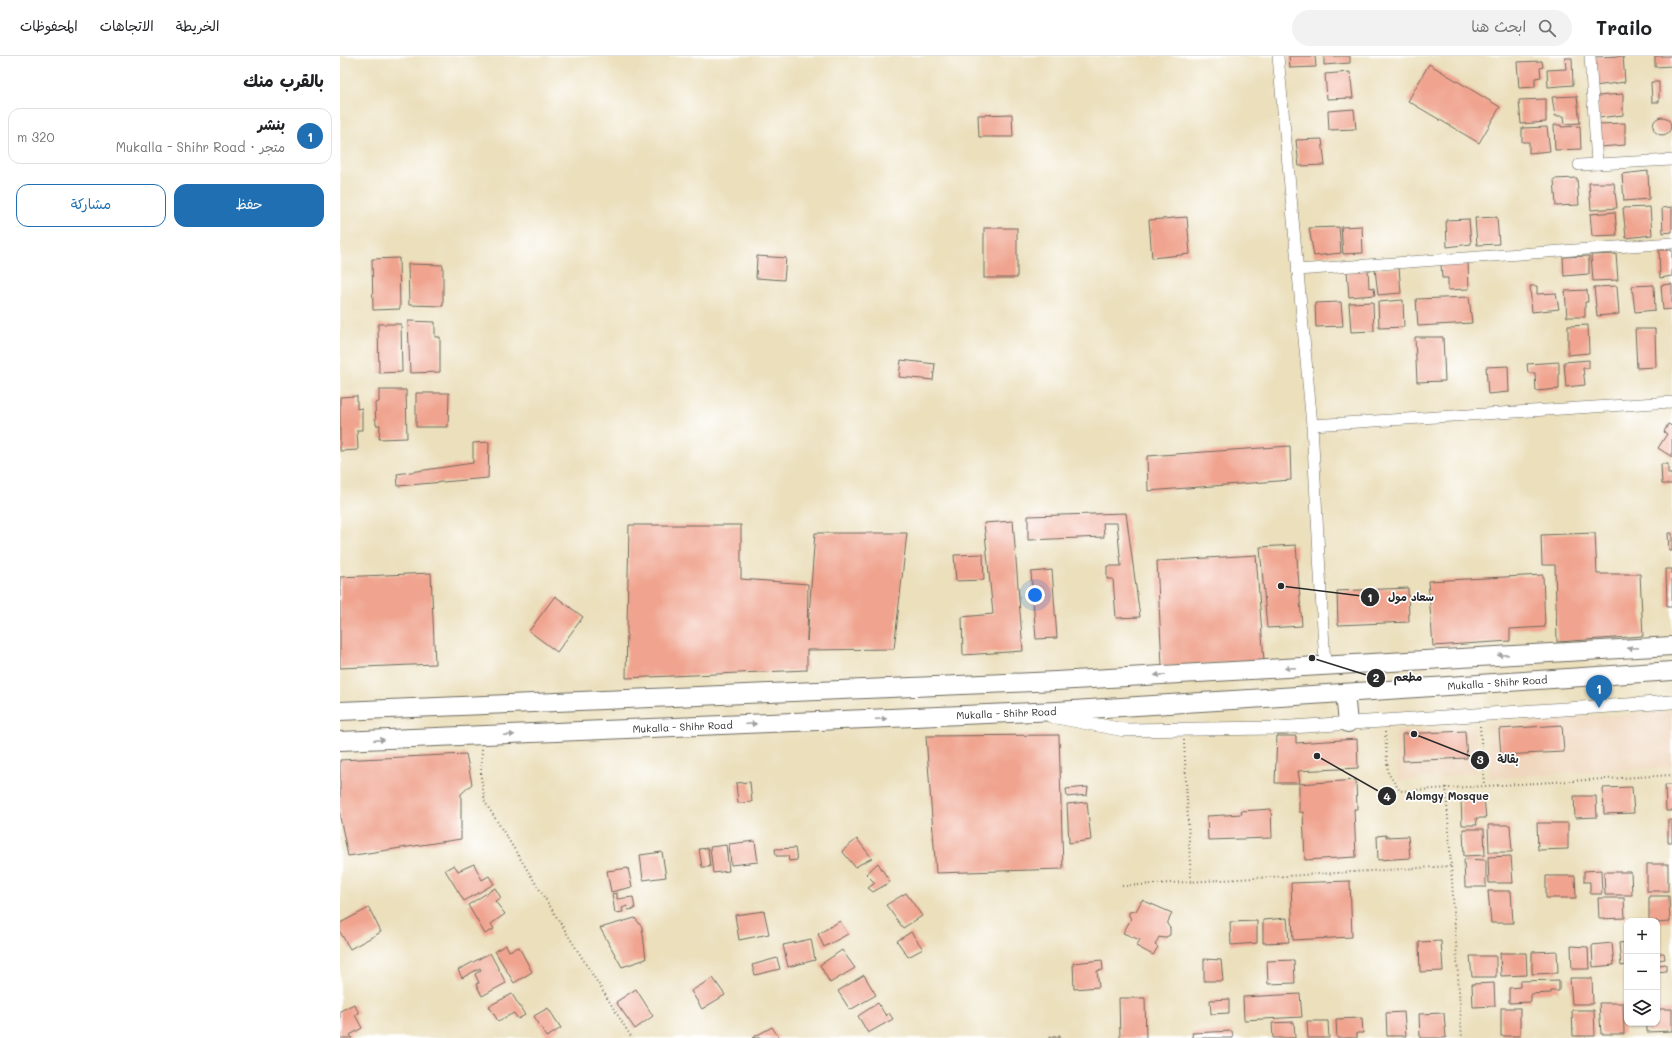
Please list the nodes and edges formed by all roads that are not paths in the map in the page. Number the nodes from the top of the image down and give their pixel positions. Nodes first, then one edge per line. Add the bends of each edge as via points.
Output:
1 (1278, 56) edge
2 (1590, 56) edge
3 (1672, 160) edge
4 (1597, 164) junction
5 (1579, 165) dead end
6 (1672, 243) edge
7 (1297, 270) junction
8 (1672, 402) edge
9 (1312, 424) junction
10 (1672, 646) edge
11 (1325, 666) junction
12 (1672, 671) edge
13 (1056, 681) junction
14 (1345, 693) junction
15 (1327, 694) junction
16 (626, 700) junction
17 (1672, 702) edge
18 (340, 711) edge
19 (1057, 711) junction
20 (1030, 712) junction
21 (1348, 723) junction
22 (627, 730) junction
23 (340, 741) edge

1 - 7 street
2 - 4 street
3 - 4 street
4 - 5 street
6 - 7 street
7 - 9 street
8 - 9 street
9 - 11 street
10 -> 11 highway
11 -> 13 highway
11 - 15 highway
12 - 14 highway, Mukalla - Shihr Road
13 - 16 highway
13 - 19 highway
14 - 15 highway, Mukalla - Shihr Road
14 - 21 highway
15 - 19 highway, Mukalla - Shihr Road
16 - 18 highway via 515,702
16 - 22 highway
17 - 21 street
19 - 20 highway, Mukalla - Shihr Road
20 - 21 street via 1124,730 1276,728
22 -> 20 highway, Mukalla - Shihr Road
23 -> 22 highway, Mukalla - Shihr Road

